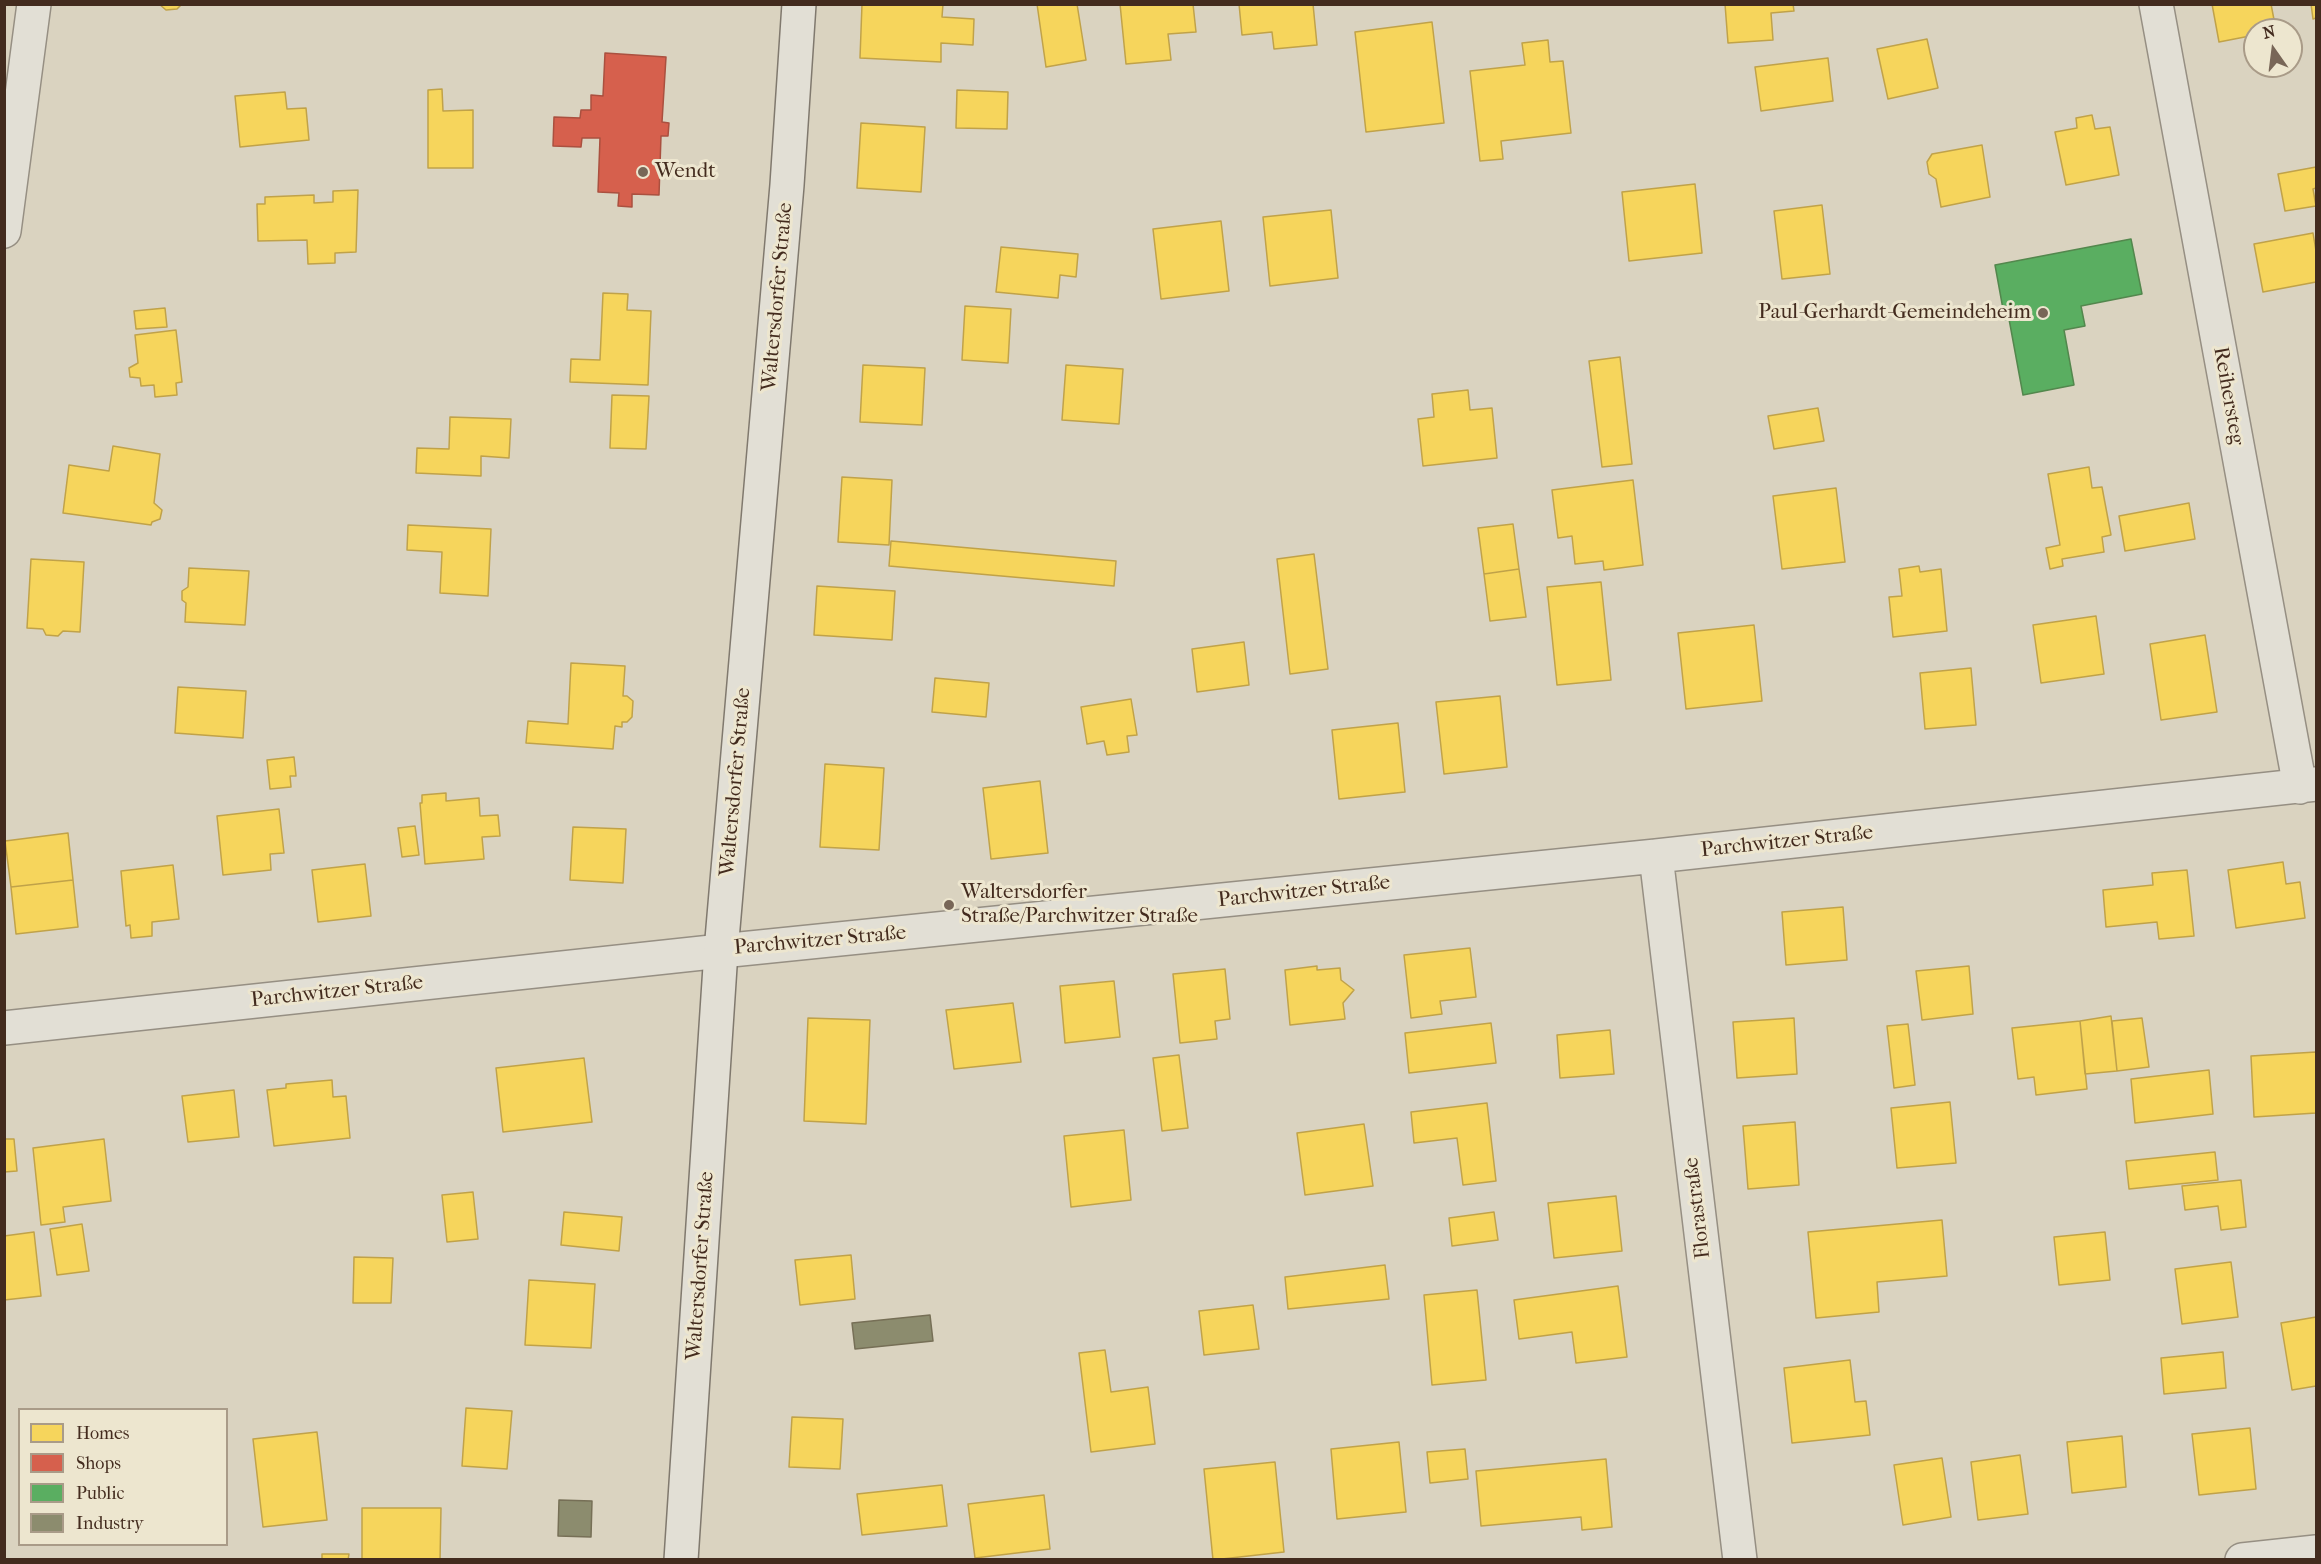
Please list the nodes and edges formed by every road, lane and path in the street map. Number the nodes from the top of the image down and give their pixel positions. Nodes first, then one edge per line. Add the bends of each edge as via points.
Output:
1 (34, 4) edge
2 (799, 4) edge
3 (2156, 4) edge
4 (4, 231) edge
5 (2308, 786) edge
6 (1656, 856) junction
7 (721, 951) junction
8 (4, 1028) edge
9 (2316, 1552) edge
10 (681, 1560) edge
11 (1740, 1560) edge
12 (2242, 1560) edge

1 - 4 street
2 - 7 street, Waltersdorfer Straße
3 - 5 street, Reihersteg
5 - 6 street, Parchwitzer Straße
6 - 7 street, Parchwitzer Straße
6 - 11 street, Florastraße
7 - 8 street, Parchwitzer Straße
7 - 10 street, Waltersdorfer Straße
9 - 12 street

